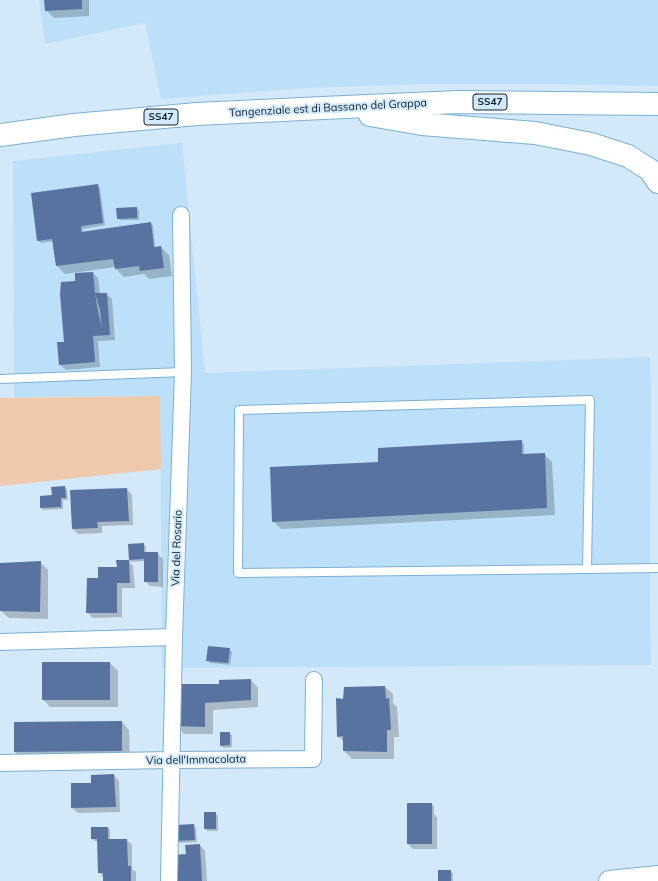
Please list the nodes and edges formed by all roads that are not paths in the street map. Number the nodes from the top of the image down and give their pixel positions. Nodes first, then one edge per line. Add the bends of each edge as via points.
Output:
1 (658, 104) edge
2 (323, 108) junction
3 (0, 134) edge
4 (658, 182) edge
5 (181, 215) dead end
6 (183, 372) junction
7 (0, 379) edge
8 (658, 568) edge
9 (587, 569) junction
10 (174, 637) junction
11 (0, 642) edge
12 (314, 680) dead end
13 (172, 760) junction
14 (0, 763) edge
15 (658, 876) edge
16 (169, 881) edge
17 (608, 881) edge

1 - 2 highway, Tangenziale est di Bassano del Grappa / SS47 via 458,102
2 - 3 highway, Tangenziale est di Bassano del Grappa / SS47 via 197,114
2 - 4 highway via 422,124 535,133 591,144 628,156 650,170
5 - 6 street, Via del Rosario
6 - 7 lane
6 - 10 street, Via del Rosario
8 - 9 lane
9 - 9 lane via 590,400 239,410 238,573
10 - 11 street
10 - 13 street, Via del Rosario
12 - 13 street, Via dell'Immacolata via 313,760
13 - 14 street, Via dell'Immacolata
13 - 16 street, Via del Rosario
15 - 17 street

